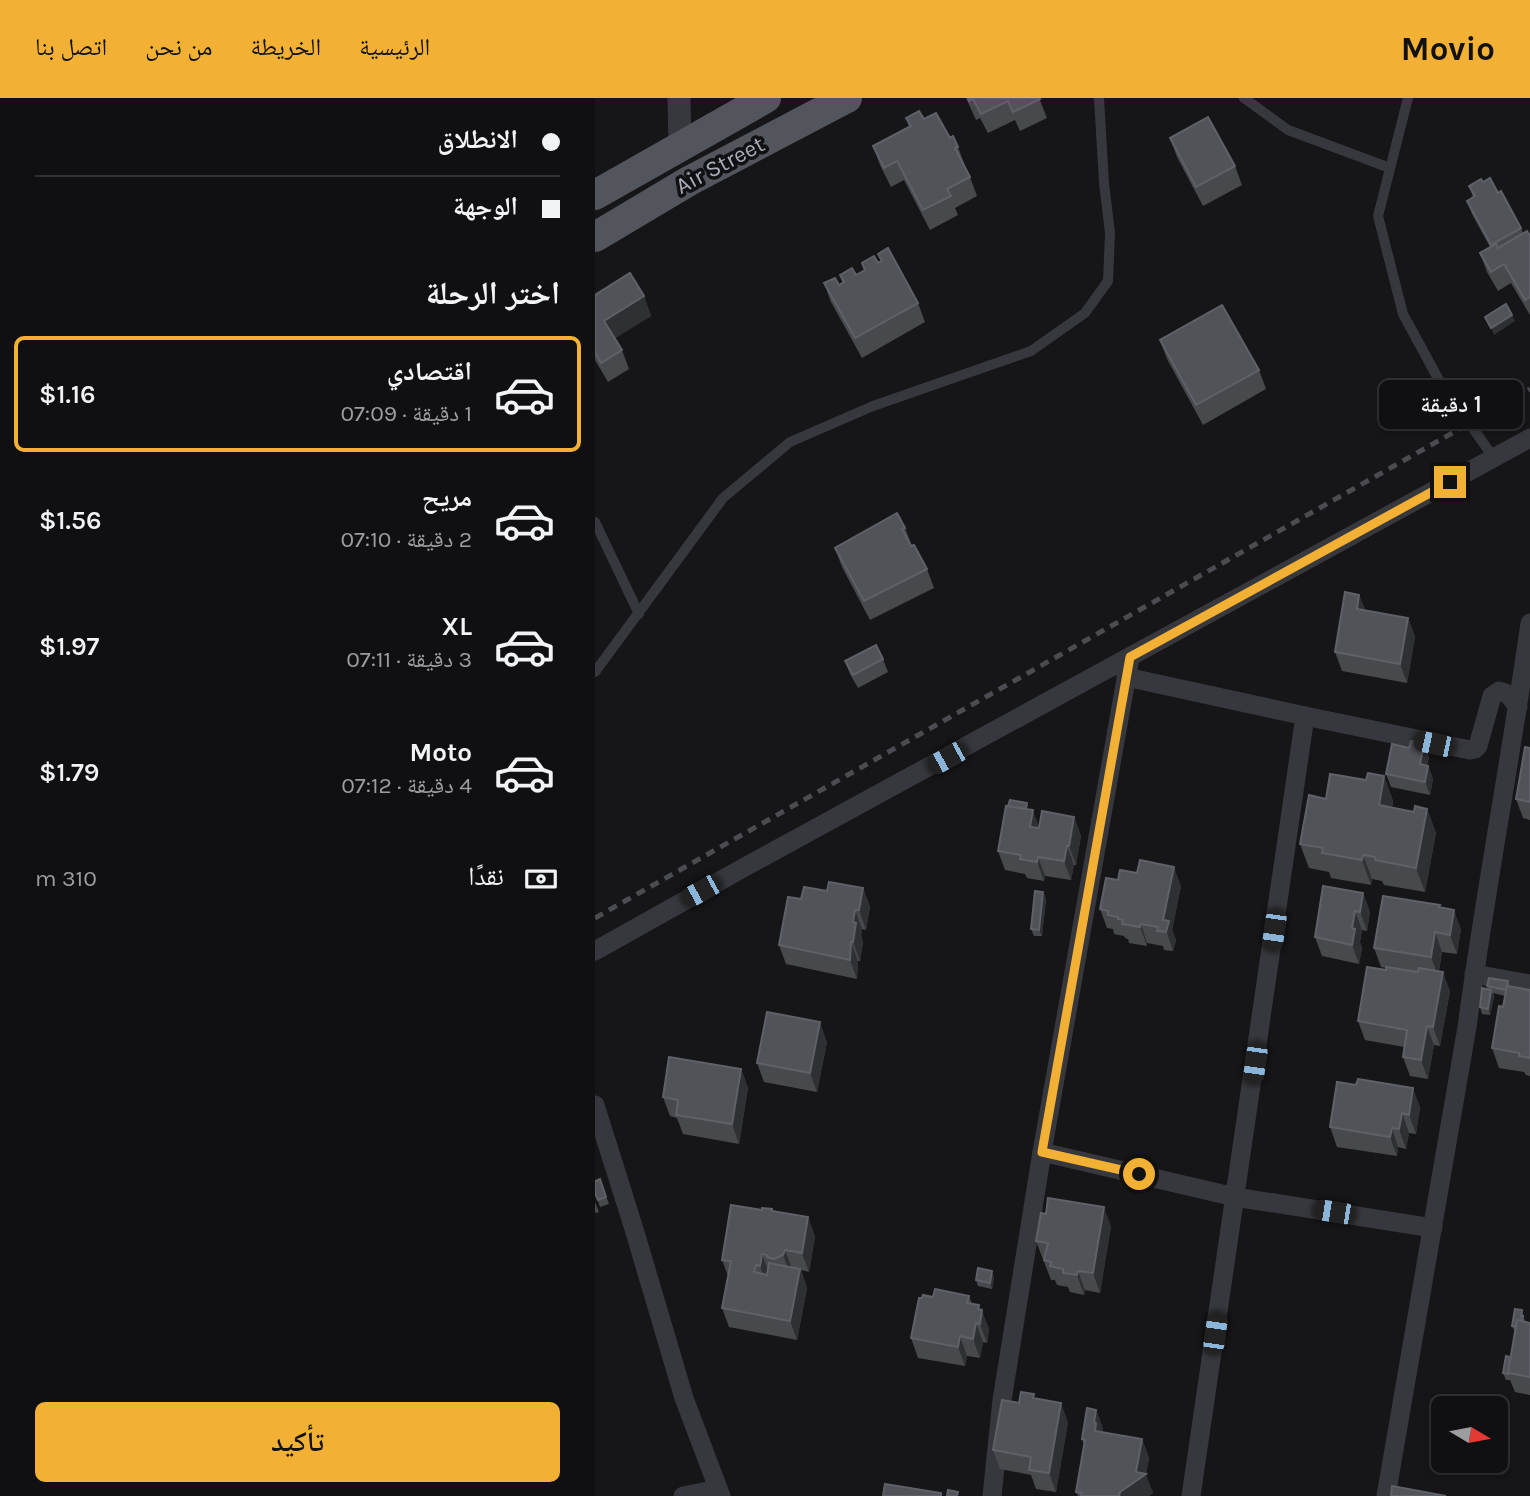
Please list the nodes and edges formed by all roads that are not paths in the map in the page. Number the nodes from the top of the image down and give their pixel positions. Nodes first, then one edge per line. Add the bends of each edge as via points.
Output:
1 (679, 98) edge
2 (766, 98) edge
3 (847, 98) edge
4 (1099, 98) edge
5 (1244, 98) edge
6 (1408, 98) edge
7 (680, 148) junction
8 (1390, 168) junction
9 (595, 195) edge
10 (595, 236) edge
11 (1530, 438) edge
12 (1494, 458) junction
13 (595, 522) edge
14 (639, 614) junction
15 (1530, 623) edge
16 (1130, 657) junction
17 (595, 672) edge
18 (1126, 677) junction
19 (1518, 707) junction
20 (1305, 716) junction
21 (595, 951) edge
22 (1474, 974) junction
23 (1530, 984) edge
24 (595, 1105) edge
25 (1042, 1152) junction
26 (1235, 1197) junction
27 (1433, 1228) junction
28 (720, 1492) edge
29 (683, 1496) edge
30 (992, 1496) edge
31 (1191, 1496) edge
32 (1386, 1496) edge

1 - 7 street
2 - 7 main road, Air Street
3 - 10 main road, Air Street
4 - 14 lane via 1110,233 1108,281 1084,313 1031,351 873,406 790,442 723,498
5 - 8 lane via 1288,130
6 - 8 lane
7 - 9 main road, Air Street
8 - 12 lane via 1378,216 1403,314 1440,382
11 - 12 street
12 - 16 street
13 - 14 lane
14 - 17 lane
15 - 19 street
16 - 18 street
16 - 21 street
18 - 20 street
18 - 25 street
19 - 20 street via 1508,694 1495,693 1478,746 1470,750
19 - 22 street
20 - 26 street
22 - 23 street
22 - 27 street
24 - 28 street via 684,1398
25 - 26 street
25 - 30 street via 1002,1400
26 - 27 street
26 - 31 street
27 - 32 street
28 - 29 street

